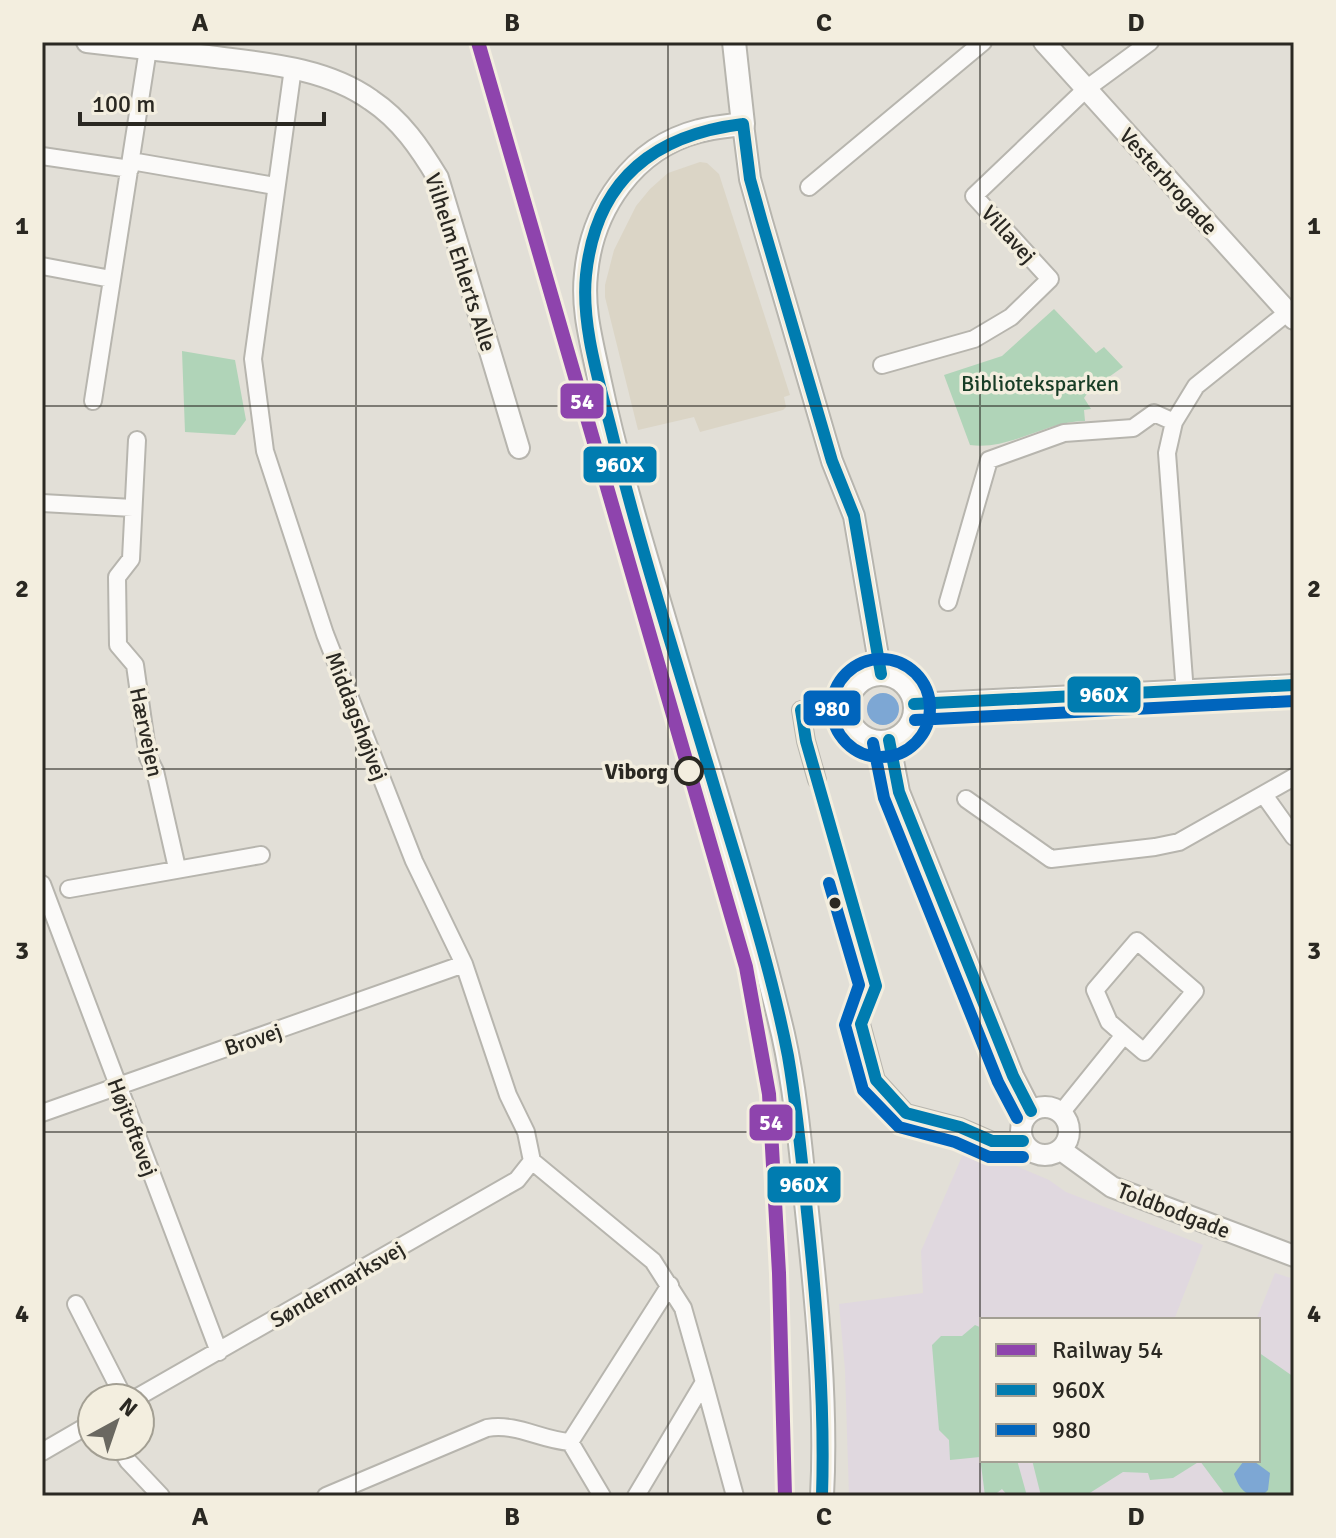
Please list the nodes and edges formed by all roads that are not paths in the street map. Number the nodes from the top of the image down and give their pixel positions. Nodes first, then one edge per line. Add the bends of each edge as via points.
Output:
1 (87, 42) edge
2 (734, 42) edge
3 (983, 42) edge
4 (1044, 42) edge
5 (1150, 42) edge
6 (148, 49) junction
7 (293, 68) junction
8 (1086, 89) junction
9 (743, 124) junction
10 (42, 156) edge
11 (130, 165) junction
12 (275, 186) junction
13 (809, 187) dead end
14 (42, 266) edge
15 (111, 279) junction
16 (1291, 315) edge
17 (882, 365) dead end
18 (93, 401) dead end
19 (1174, 422) junction
20 (137, 440) dead end
21 (519, 448) dead end
22 (42, 503) edge
23 (133, 508) junction
24 (948, 602) dead end
25 (881, 674) junction
26 (1294, 685) edge
27 (1185, 693) junction
28 (914, 704) junction
29 (848, 706) junction
30 (889, 740) junction
31 (815, 773) dead end
32 (1294, 777) edge
33 (1264, 795) junction
34 (966, 799) dead end
35 (1294, 837) edge
36 (261, 855) dead end
37 (177, 868) junction
38 (42, 884) edge
39 (69, 889) dead end
40 (45, 902) edge
41 (464, 964) junction
42 (861, 1024) dead end
43 (1124, 1035) junction
44 (117, 1086) junction
45 (1031, 1111) junction
46 (42, 1113) edge
47 (1061, 1113) junction
48 (1023, 1141) junction
49 (1061, 1150) junction
50 (532, 1161) junction
51 (1294, 1256) edge
52 (670, 1285) junction
53 (76, 1304) dead end
54 (219, 1352) junction
55 (116, 1382) edge
56 (704, 1382) junction
57 (156, 1387) edge
58 (76, 1432) edge
59 (570, 1442) junction
60 (42, 1452) edge
61 (129, 1462) edge
62 (731, 1493) edge
63 (161, 1496) edge
64 (326, 1496) edge
65 (602, 1496) edge
66 (636, 1496) edge
67 (822, 1496) edge

1 - 6 street, Vilhelm Ehlerts Alle
2 - 9 main road
3 - 13 street
4 - 8 street, Vesterbrogade
5 - 8 street
6 - 7 street, Vilhelm Ehlerts Alle
6 - 11 street
7 - 12 street, Middagshøjvej
7 - 21 street, Vilhelm Ehlerts Alle via 370,99 419,146 438,178
8 - 16 street, Vesterbrogade
8 - 17 street, Villavej via 974,196 1050,279 1011,317 974,339
9 - 25 street via 762,222 832,461 854,516
9 - 67 main road via 672,141 620,182 593,240 584,307 607,414 784,1037 815,1287
10 - 11 street
11 - 12 street
11 - 15 street
12 - 41 street, Middagshøjvej via 253,359 265,451 359,724 414,861
14 - 15 street
15 - 18 street
16 - 19 street via 1196,386
19 - 24 street via 1154,413 1133,428 1064,433 989,460
19 - 27 street via 1167,453
20 - 23 street, Hærvejen
22 - 23 street
23 - 37 street, Hærvejen via 131,559 117,577 118,645 135,665 148,757
25 - 28 street via 905,684
25 - 29 street via 855,686
26 - 27 street
27 - 28 street
28 - 30 street via 908,727
29 - 30 street via 860,734
29 - 31 street via 801,710
30 - 45 street via 899,792
32 - 33 street
33 - 34 street via 1179,842 1051,859
33 - 35 street
36 - 37 street
37 - 39 street
38 - 40 street, Højtoftevej
40 - 44 street, Højtoftevej
41 - 44 street, Brovej
41 - 50 street, Middagshøjvej
42 - 48 street via 876,1080 906,1113 992,1141
43 - 43 street via 1144,1052 1195,991 1137,941 1095,990 1109,1022
43 - 47 street
44 - 46 street, Brovej
44 - 54 street, Højtoftevej
45 - 47 street via 1041,1107
45 - 48 street via 1022,1124
47 - 49 street via 1070,1131
48 - 49 street via 1044,1156
49 - 51 street, Toldbodgade via 1112,1187
50 - 52 street via 634,1243
50 - 54 street, Søndermarksvej via 517,1180
52 - 56 street via 689,1326
52 - 59 street
53 - 55 street
54 - 57 street, Søndermarksvej
56 - 62 street
56 - 66 street
58 - 60 street
59 - 64 street via 505,1425 487,1428
59 - 65 street
61 - 63 street

